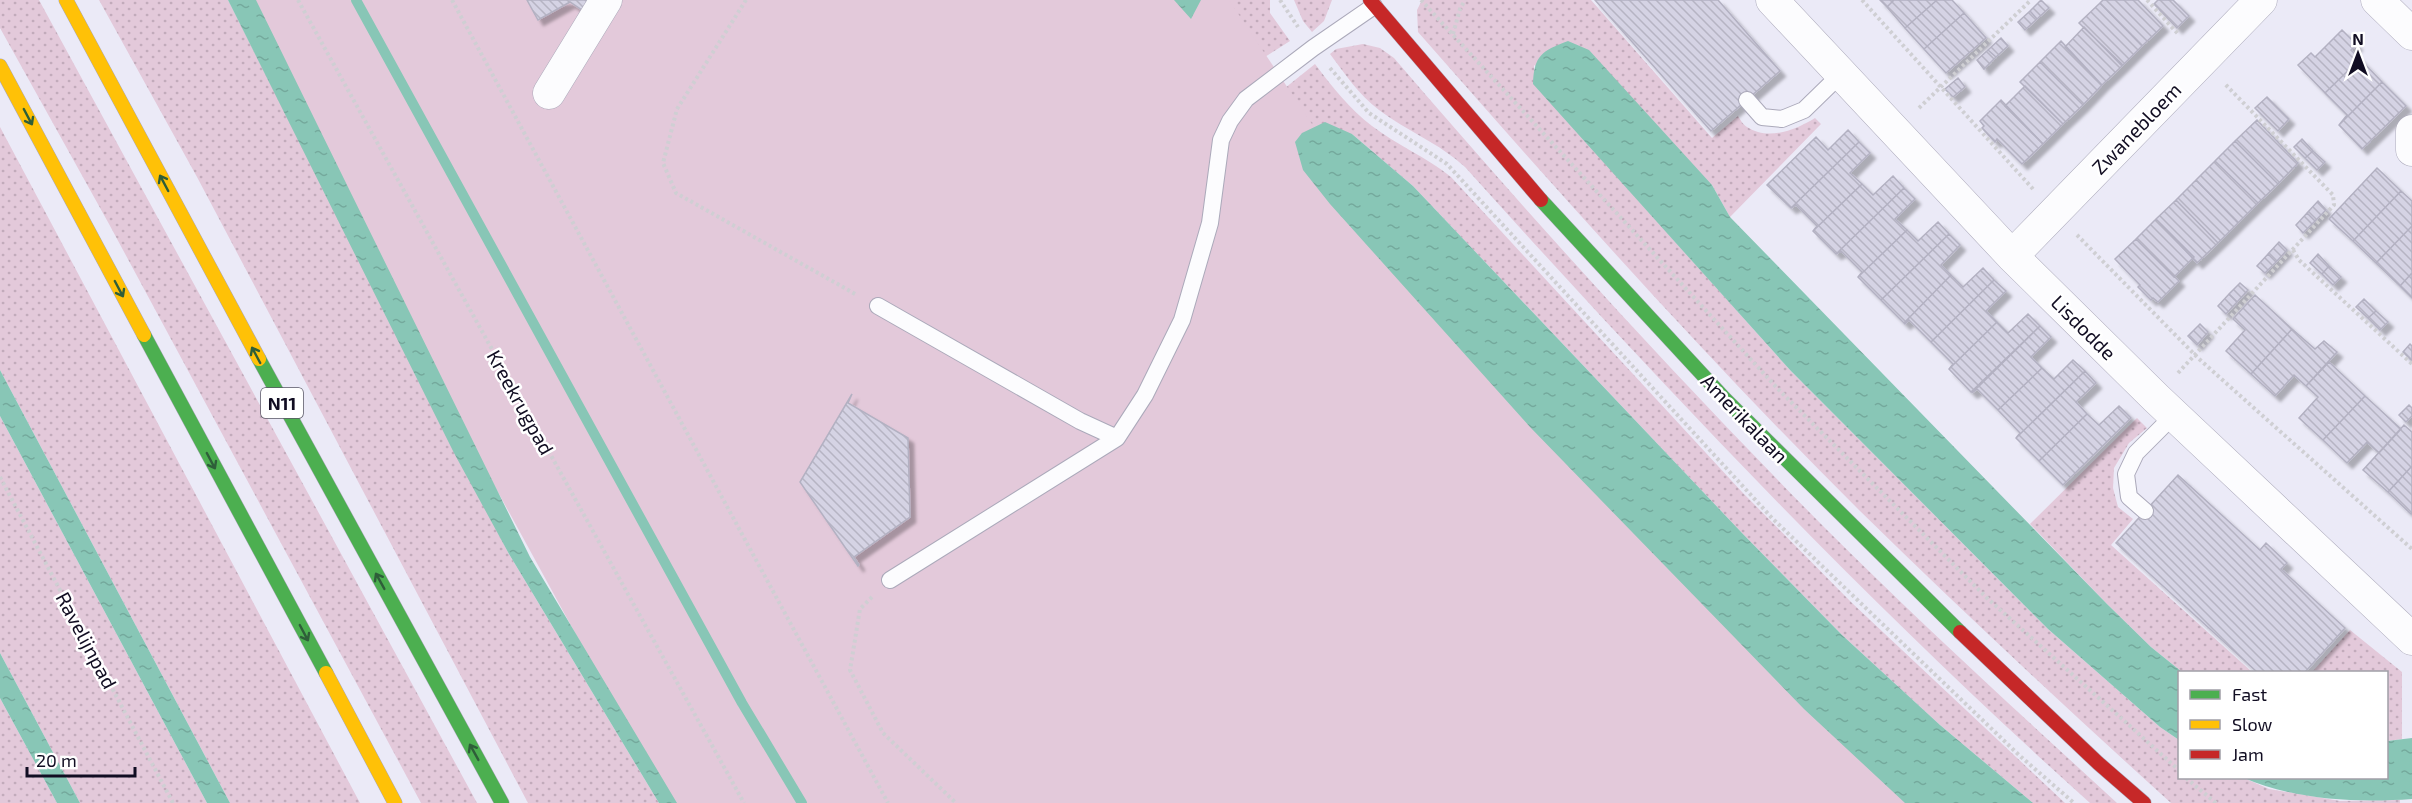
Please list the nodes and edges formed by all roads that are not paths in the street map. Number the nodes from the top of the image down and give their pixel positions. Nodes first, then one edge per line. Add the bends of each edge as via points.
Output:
1 (66, 0) edge
2 (606, 0) edge
3 (1772, 0) edge
4 (2261, 0) edge
5 (2377, 0) edge
6 (1375, 2) edge
7 (2412, 34) edge
8 (0, 66) edge
9 (1841, 74) junction
10 (549, 93) dead end
11 (1747, 100) dead end
12 (2412, 131) edge
13 (2412, 150) edge
14 (2012, 256) junction
15 (878, 306) road end
16 (2165, 406) junction
17 (1117, 438) junction
18 (2145, 512) dead end
19 (890, 580) road end
20 (2412, 639) edge
21 (395, 803) edge
22 (502, 803) edge
23 (2144, 803) edge

22 -> 1 main road, N11
2 - 10 street
3 - 9 street, Lisdodde
4 - 14 street, Zwanebloem
5 - 7 street
6 - 17 lane, Amerikalaan via 1246,99 1230,121 1221,140 1210,223 1182,320 1145,395
6 - 23 main road, Amerikalaan via 1544,204 1724,399 1977,649
8 -> 21 main road
9 - 11 lane via 1804,111 1782,119 1762,117
9 - 14 street, Lisdodde
12 - 13 street
14 - 16 street, Lisdodde
15 - 17 lane via 1080,421
16 - 18 lane via 2126,474 2129,497
16 - 20 street, Lisdodde
17 - 19 lane

